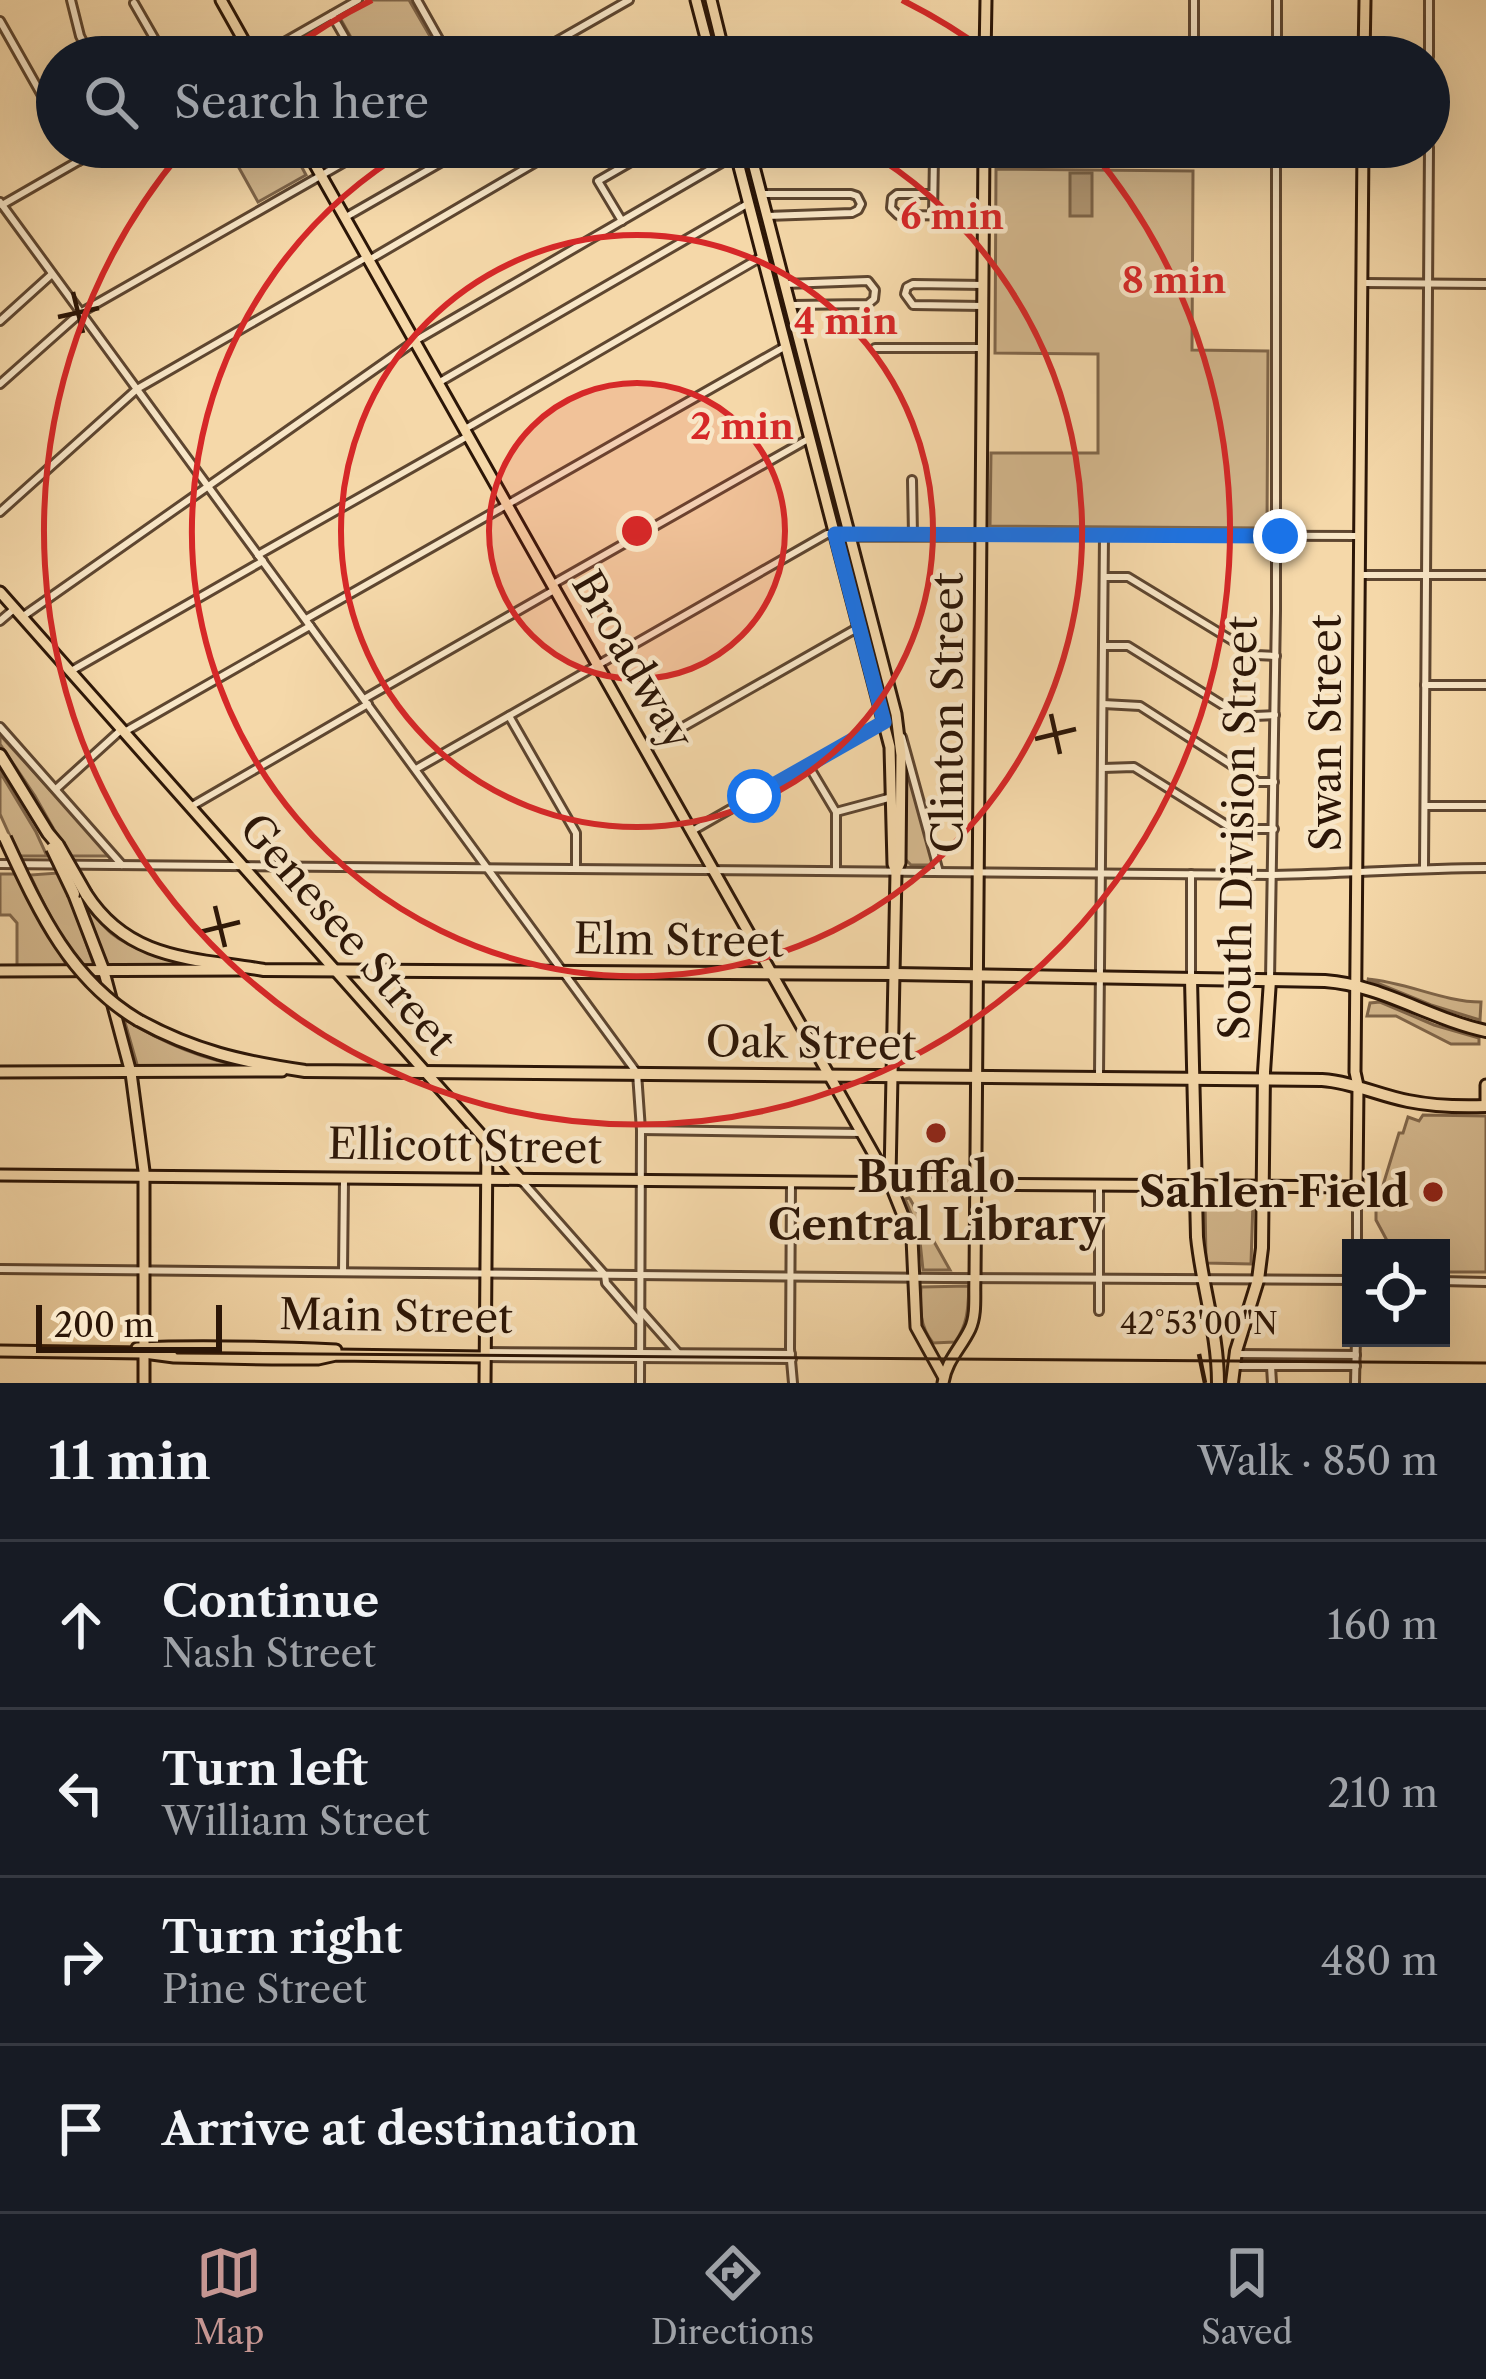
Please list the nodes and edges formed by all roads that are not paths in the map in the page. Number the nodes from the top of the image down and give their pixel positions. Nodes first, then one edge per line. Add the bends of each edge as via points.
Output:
1 (71, 0) edge
2 (221, 0) edge
3 (358, 0) edge
4 (417, 0) edge
5 (629, 0) edge
6 (696, 0) edge
7 (711, 0) edge
8 (986, 0) edge
9 (1194, 0) edge
10 (1277, 0) edge
11 (1365, 0) edge
12 (1429, 0) edge
13 (134, 3) dead end
14 (332, 15) junction
15 (0, 20) edge
16 (80, 36) edge
17 (153, 36) edge
18 (243, 36) edge
19 (294, 36) edge
20 (344, 36) edge
21 (437, 36) edge
22 (566, 36) edge
23 (705, 36) edge
24 (720, 36) edge
25 (985, 36) edge
26 (1194, 36) edge
27 (1277, 36) edge
28 (1364, 36) edge
29 (1429, 36) edge
30 (36, 84) edge
31 (66, 168) edge
32 (316, 168) edge
33 (335, 168) edge
34 (432, 168) edge
35 (525, 168) edge
36 (621, 168) edge
37 (713, 168) edge
38 (740, 168) edge
39 (755, 168) edge
40 (934, 168) edge
41 (984, 168) edge
42 (1276, 168) edge
43 (1363, 168) edge
44 (1429, 168) edge
45 (321, 176) junction
46 (762, 194) junction
47 (933, 194) junction
48 (749, 203) junction
49 (1, 204) edge
50 (933, 215) junction
51 (767, 216) junction
52 (984, 216) junction
53 (345, 218) junction
54 (622, 220) junction
55 (763, 256) junction
56 (368, 258) junction
57 (52, 274) junction
58 (1363, 283) junction
59 (785, 284) junction
60 (1428, 284) junction
61 (1486, 284) edge
62 (984, 285) junction
63 (790, 305) junction
64 (983, 306) junction
65 (80, 313) junction
66 (0, 321) edge
67 (415, 341) junction
68 (786, 346) junction
69 (874, 348) dead end
70 (984, 348) junction
71 (438, 383) junction
72 (0, 384) edge
73 (136, 389) junction
74 (466, 432) junction
75 (810, 438) junction
76 (912, 480) dead end
77 (208, 486) junction
78 (507, 504) junction
79 (0, 512) edge
80 (835, 534) junction
81 (850, 535) junction
82 (913, 535) junction
83 (982, 535) junction
84 (1104, 535) junction
85 (1276, 536) junction
86 (1361, 536) junction
87 (261, 558) junction
88 (1360, 575) junction
89 (1427, 575) junction
90 (1486, 575) edge
91 (1104, 577) junction
92 (554, 587) junction
93 (0, 592) edge
94 (18, 613) junction
95 (0, 621) edge
96 (308, 622) junction
97 (859, 627) junction
98 (1103, 646) junction
99 (1276, 656) junction
100 (598, 664) junction
101 (71, 671) junction
102 (1426, 685) junction
103 (1486, 685) edge
104 (366, 702) junction
105 (1103, 704) junction
106 (1274, 715) junction
107 (509, 716) junction
108 (884, 722) junction
109 (0, 727) edge
110 (899, 728) junction
111 (123, 730) junction
112 (646, 748) junction
113 (0, 755) edge
114 (808, 765) junction
115 (1102, 768) junction
116 (416, 769) junction
117 (1274, 782) junction
118 (56, 789) junction
119 (892, 797) junction
120 (192, 806) junction
121 (1425, 806) junction
122 (1486, 806) edge
123 (836, 812) junction
124 (1274, 829) junction
125 (692, 831) junction
126 (3, 833) edge
127 (0, 864) edge
128 (122, 865) junction
129 (245, 866) junction
130 (488, 868) junction
131 (1424, 868) junction
132 (1486, 868) edge
133 (576, 869) junction
134 (715, 870) junction
135 (836, 871) junction
136 (896, 872) junction
137 (939, 872) junction
138 (980, 872) junction
139 (1102, 873) junction
140 (1191, 874) junction
141 (1358, 874) junction
142 (1273, 875) junction
143 (80, 894) junction
144 (264, 970) junction
145 (0, 971) edge
146 (104, 972) junction
147 (338, 972) junction
148 (565, 972) junction
149 (894, 974) junction
150 (773, 975) junction
151 (979, 977) junction
152 (1101, 978) junction
153 (1191, 979) junction
154 (1270, 980) junction
155 (1357, 985) junction
156 (1486, 1031) edge
157 (305, 1070) junction
158 (0, 1072) edge
159 (131, 1072) junction
160 (426, 1072) junction
161 (637, 1073) junction
162 (830, 1075) junction
163 (892, 1078) junction
164 (978, 1079) junction
165 (1099, 1079) junction
166 (1192, 1079) junction
167 (1264, 1080) junction
168 (1486, 1084) edge
169 (1358, 1086) junction
170 (1486, 1106) edge
171 (641, 1130) junction
172 (862, 1133) junction
173 (487, 1141) junction
174 (0, 1175) edge
175 (144, 1177) junction
176 (344, 1178) junction
177 (487, 1179) junction
178 (521, 1180) junction
179 (640, 1181) junction
180 (791, 1182) junction
181 (890, 1183) junction
182 (929, 1183) tunnel mouth
183 (972, 1184) junction
184 (1099, 1185) junction
185 (1196, 1186) junction
186 (1264, 1187) junction
187 (1357, 1187) junction
188 (1357, 1239) edge
189 (0, 1268) edge
190 (144, 1270) junction
191 (343, 1272) junction
192 (486, 1274) junction
193 (605, 1275) junction
194 (640, 1275) junction
195 (790, 1276) junction
196 (915, 1277) junction
197 (975, 1278) junction
198 (1099, 1279) junction
199 (1202, 1279) junction
200 (1258, 1280) junction
201 (1342, 1280) edge
202 (1450, 1281) edge
203 (1486, 1282) edge
204 (640, 1310) junction
205 (1099, 1311) dead end
206 (640, 1323) junction
207 (1356, 1347) edge
208 (0, 1348) edge
209 (144, 1350) junction
210 (679, 1354) junction
211 (485, 1355) junction
212 (640, 1356) junction
213 (791, 1356) junction
214 (1235, 1360) junction
215 (1356, 1361) junction
216 (1271, 1366) junction
217 (943, 1379) edge
218 (144, 1383) edge
219 (485, 1383) edge
220 (640, 1383) edge
221 (793, 1383) edge
222 (1218, 1383) edge
223 (1232, 1383) edge
224 (1272, 1383) edge
225 (1355, 1383) edge

1 - 16 street
2 - 18 main road
3 - 14 street
4 - 21 street
5 - 22 street
6 - 23 main road
7 - 24 main road
8 - 25 main road
9 - 26 street
10 - 27 street
11 - 28 main road
12 - 29 street
13 - 17 street
14 - 19 street
14 - 20 street
15 - 30 street
31 - 49 street
32 - 45 main road, Broadway
33 - 45 street
34 - 53 street
35 - 56 street
36 - 54 street via 598,181
37 - 54 street
38 - 48 main road
39 - 46 main road
40 - 47 street
41 - 52 main road, Clinton Street
42 - 85 street, South Division Street
43 - 58 main road, Swan Street
44 - 60 street
45 - 53 main road, Broadway
45 - 65 street
46 - 51 main road
46 - 51 street via 854,194 861,204 852,213
47 - 50 street
47 - 50 street via 897,194 890,202 898,214
48 - 55 main road
48 - 71 street
49 - 57 street
50 - 52 street
51 - 59 main road
52 - 62 main road, Clinton Street
53 - 56 main road, Broadway
54 - 67 street
55 - 68 main road
55 - 74 street
56 - 67 main road, Broadway
56 - 73 street
57 - 65 street
57 - 66 street
58 - 60 street
58 - 86 main road, Swan Street
59 - 63 main road
59 - 63 street via 868,281 875,290 868,304
60 - 61 street
60 - 89 street
62 - 64 main road, Clinton Street
62 - 64 street via 913,284 905,294 913,305
63 - 81 main road
64 - 70 main road, Clinton Street
65 - 72 street
65 - 73 street
67 - 71 main road, Broadway
67 - 77 street
68 - 75 main road
68 - 78 street
69 - 70 street
70 - 83 main road, Clinton Street
71 - 74 main road, Broadway
73 - 77 street
73 - 79 street
74 - 78 main road, Broadway
74 - 87 street
75 - 80 main road
75 - 92 street
76 - 82 street
77 - 87 street
77 - 94 street
78 - 92 main road, Broadway
78 - 96 street
80 - 81 main road
80 - 97 main road
80 - 100 street
81 - 82 main road
81 - 110 main road
82 - 83 main road
83 - 84 street
83 - 138 main road, Clinton Street
84 - 85 street
84 - 91 street
85 - 86 street
85 - 99 street, South Division Street
86 - 88 main road, Swan Street
87 - 96 street
87 - 101 street
88 - 89 street
88 - 141 main road, Swan Street
89 - 90 street
89 - 102 street
91 - 98 street
91 - 99 street via 1128,577 1256,655
92 - 100 main road, Broadway
92 - 104 street
93 - 94 main road, Genesee Street
94 - 95 street
94 - 101 main road, Genesee Street
96 - 104 street
96 - 111 street
97 - 108 main road
97 - 112 street
98 - 105 street
98 - 106 street via 1128,646 1229,709
99 - 106 street, South Division Street
100 - 107 street
100 - 112 main road, Broadway
101 - 111 main road, Genesee Street
102 - 103 street
102 - 121 street
104 - 116 street
104 - 120 street
105 - 115 street
105 - 117 street via 1140,706 1258,782
106 - 117 street, South Division Street
107 - 116 street
107 - 133 street via 576,832
108 - 114 street
108 - 119 main road
109 - 118 street
110 - 136 main road
110 - 137 street
111 - 118 street
111 - 120 main road, Genesee Street
112 - 125 main road, Broadway
113 - 143 highway, bridge
114 - 123 street
114 - 125 street
115 - 124 street via 1134,767 1233,829
115 - 139 street
116 - 130 street
117 - 124 street, South Division Street
118 - 128 street
119 - 123 street
119 - 136 main road
120 - 129 main road, Genesee Street
121 - 122 street
121 - 131 street
123 - 135 street
124 - 142 street, South Division Street
125 - 134 main road, Broadway
126 - 157 highway, bridge via 41,914 102,995 179,1042
127 - 128 street
128 - 129 street
129 - 130 street
129 - 147 main road, Genesee Street
130 - 133 street
130 - 148 street
131 - 132 street
131 - 141 street
133 - 134 street
134 - 135 street
134 - 150 main road, Broadway
135 - 136 street
136 - 137 street
136 - 149 main road
137 - 138 street
138 - 139 street
138 - 151 main road, Clinton Street
139 - 140 street
139 - 152 street
140 - 142 street
140 - 153 street
141 - 142 street
141 - 155 main road, Swan Street
142 - 154 street, South Division Street
143 - 144 highway via 134,942
143 - 146 highway
144 - 146 main road, Elm Street
144 - 147 highway, Elm Street
145 - 146 main road, Elm Street
146 - 159 main road
147 - 148 highway, Elm Street
147 - 160 main road, Genesee Street
148 - 150 highway, Elm Street
148 - 161 street
149 - 150 highway, Elm Street
149 - 151 highway, Elm Street
149 - 163 main road
150 - 162 main road, Broadway
151 - 152 highway, Elm Street
151 - 164 main road, Clinton Street
152 - 153 highway, Elm Street
152 - 165 street
153 - 154 highway, Elm Street
153 - 166 highway
154 - 155 highway, Elm Street
154 - 167 highway, South Division Street
155 - 156 highway, Elm Street
155 - 169 main road, Swan Street
157 - 159 main road, Oak Street
157 - 160 highway, Oak Street
158 - 159 main road, Oak Street
159 - 175 main road
160 - 161 highway, Oak Street
160 - 173 main road, Genesee Street
161 - 162 highway, Oak Street
161 - 171 street
162 - 163 highway, Oak Street
162 - 172 main road, Broadway
163 - 164 highway, Oak Street
163 - 181 main road
164 - 165 highway, Oak Street
164 - 183 main road, Clinton Street
165 - 166 highway, Oak Street
166 - 167 highway, Oak Street
166 - 185 highway
167 - 169 highway, Oak Street
167 - 186 highway, South Division Street
168 - 170 main road
169 - 170 highway, Oak Street via 1409,1101
169 - 187 main road, Swan Street
171 - 172 street
171 - 179 street
172 - 181 main road, Broadway
173 - 177 main road
173 - 178 main road, Genesee Street
174 - 175 main road, Ellicott Street
175 - 176 main road, Ellicott Street
175 - 190 main road
176 - 177 main road, Ellicott Street
176 - 191 street
177 - 178 main road, Ellicott Street
177 - 192 main road
178 - 179 main road, Ellicott Street
178 - 193 street, Genesee Street
179 - 180 main road, Ellicott Street
179 - 194 street
180 - 181 main road, Ellicott Street
180 - 195 street
181 - 182 main road, Ellicott Street
181 - 196 main road, Broadway via 912,1238
183 - 184 main road
183 - 197 main road, Clinton Street
184 - 185 main road
184 - 198 street
185 - 186 main road
185 - 199 highway
186 - 187 main road
186 - 200 highway, South Division Street
187 - 188 street, Swan Street
189 - 190 street
190 - 191 street
190 - 209 main road
191 - 192 street
192 - 193 street
192 - 211 main road
193 - 194 street
193 - 206 street, Genesee Street
194 - 195 street
194 - 204 street
195 - 196 street
195 - 213 street
196 - 197 street
196 - 217 main road, Broadway via 916,1327
197 - 198 street
197 - 217 main road, Clinton Street via 970,1328
198 - 199 street
198 - 205 street
199 - 200 street
199 - 222 highway
200 - 201 street
200 - 214 highway, South Division Street
202 - 203 street
204 - 206 street
204 - 210 street
206 - 212 street
207 - 215 street
208 - 209 main road, Main Street
209 - 211 main road, Main Street via 271,1345
209 - 211 main road, Main Street via 272,1359
209 - 218 main road
210 - 212 street, Main Street
210 - 213 street, Main Street
211 - 212 street, Main Street
211 - 219 main road
212 - 213 street, Main Street
212 - 220 street
213 - 221 street
214 - 215 street
214 - 216 street
214 - 223 highway, South Division Street
215 - 216 street
215 - 225 street
216 - 224 street

